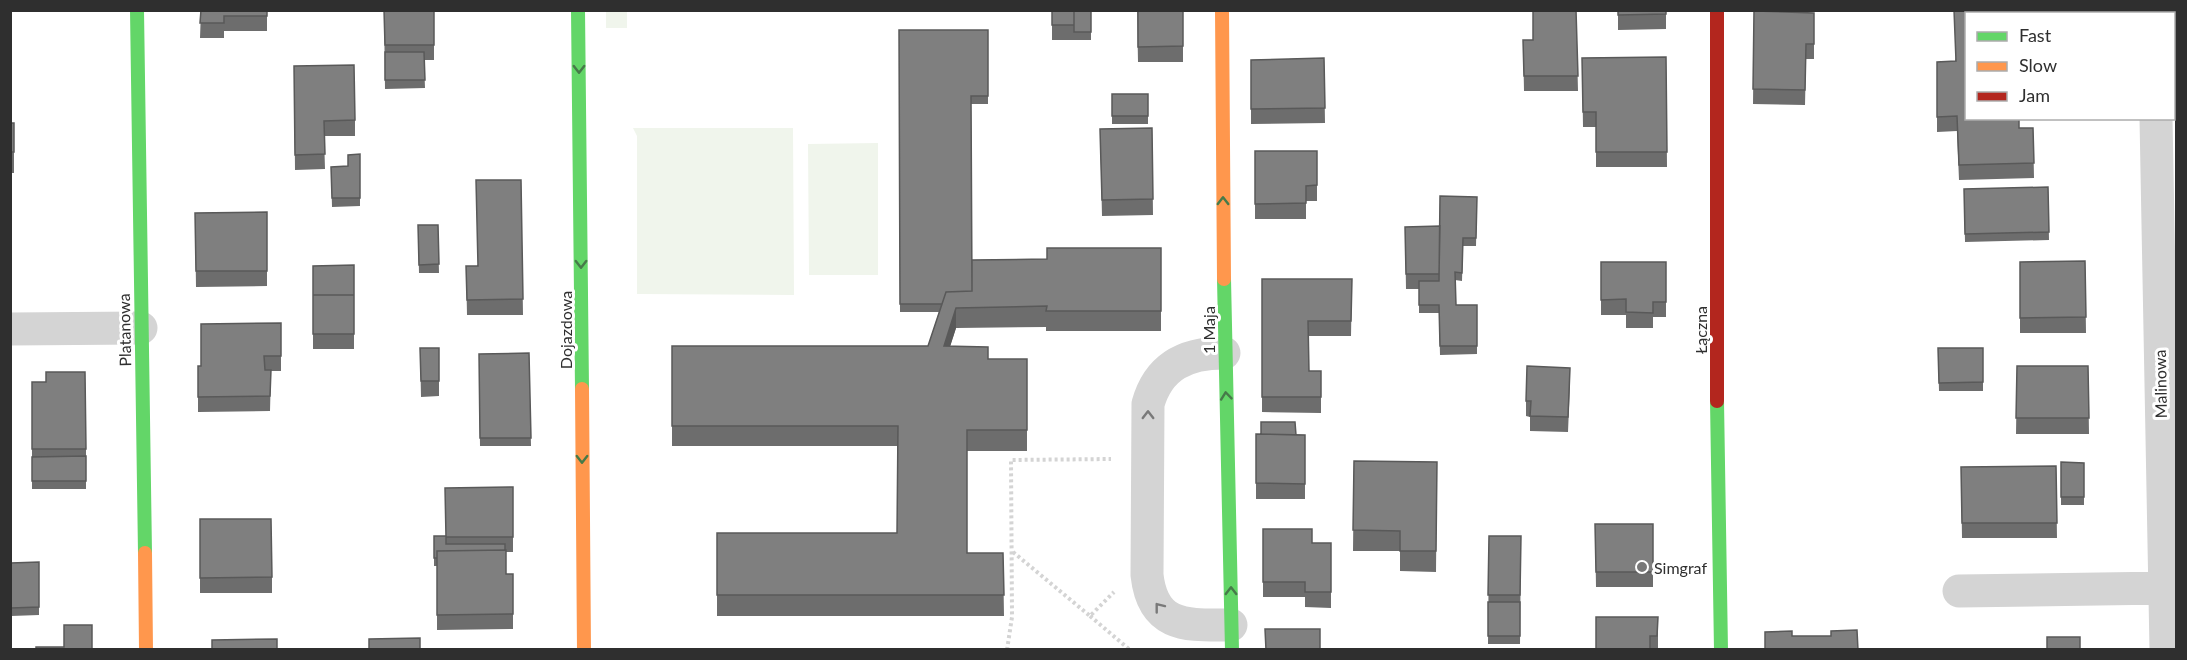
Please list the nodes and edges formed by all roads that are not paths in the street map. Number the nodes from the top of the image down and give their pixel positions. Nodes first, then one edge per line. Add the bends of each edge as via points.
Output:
1 (137, 10) edge
2 (578, 10) edge
3 (1222, 10) edge
4 (1717, 10) edge
5 (2156, 120) edge
6 (141, 328) junction
7 (10, 329) edge
8 (1224, 353) junction
9 (2166, 588) junction
10 (1959, 591) dead end
11 (1232, 637) edge
12 (146, 650) edge
13 (584, 650) edge
14 (1721, 650) edge
15 (2166, 650) edge

1 - 6 street, Platanowa
2 -> 13 street, Dojazdowa
8 -> 3 street, 1 Maja
4 - 14 street, Łączna
5 - 9 street, Malinowa
6 - 7 street
6 - 12 street, Platanowa
11 -> 8 street, 1 Maja
11 -> 8 street via 1177,622 1158,608 1147,575 1148,404 1159,380 1187,357
9 - 10 street
9 - 15 street, Malinowa

